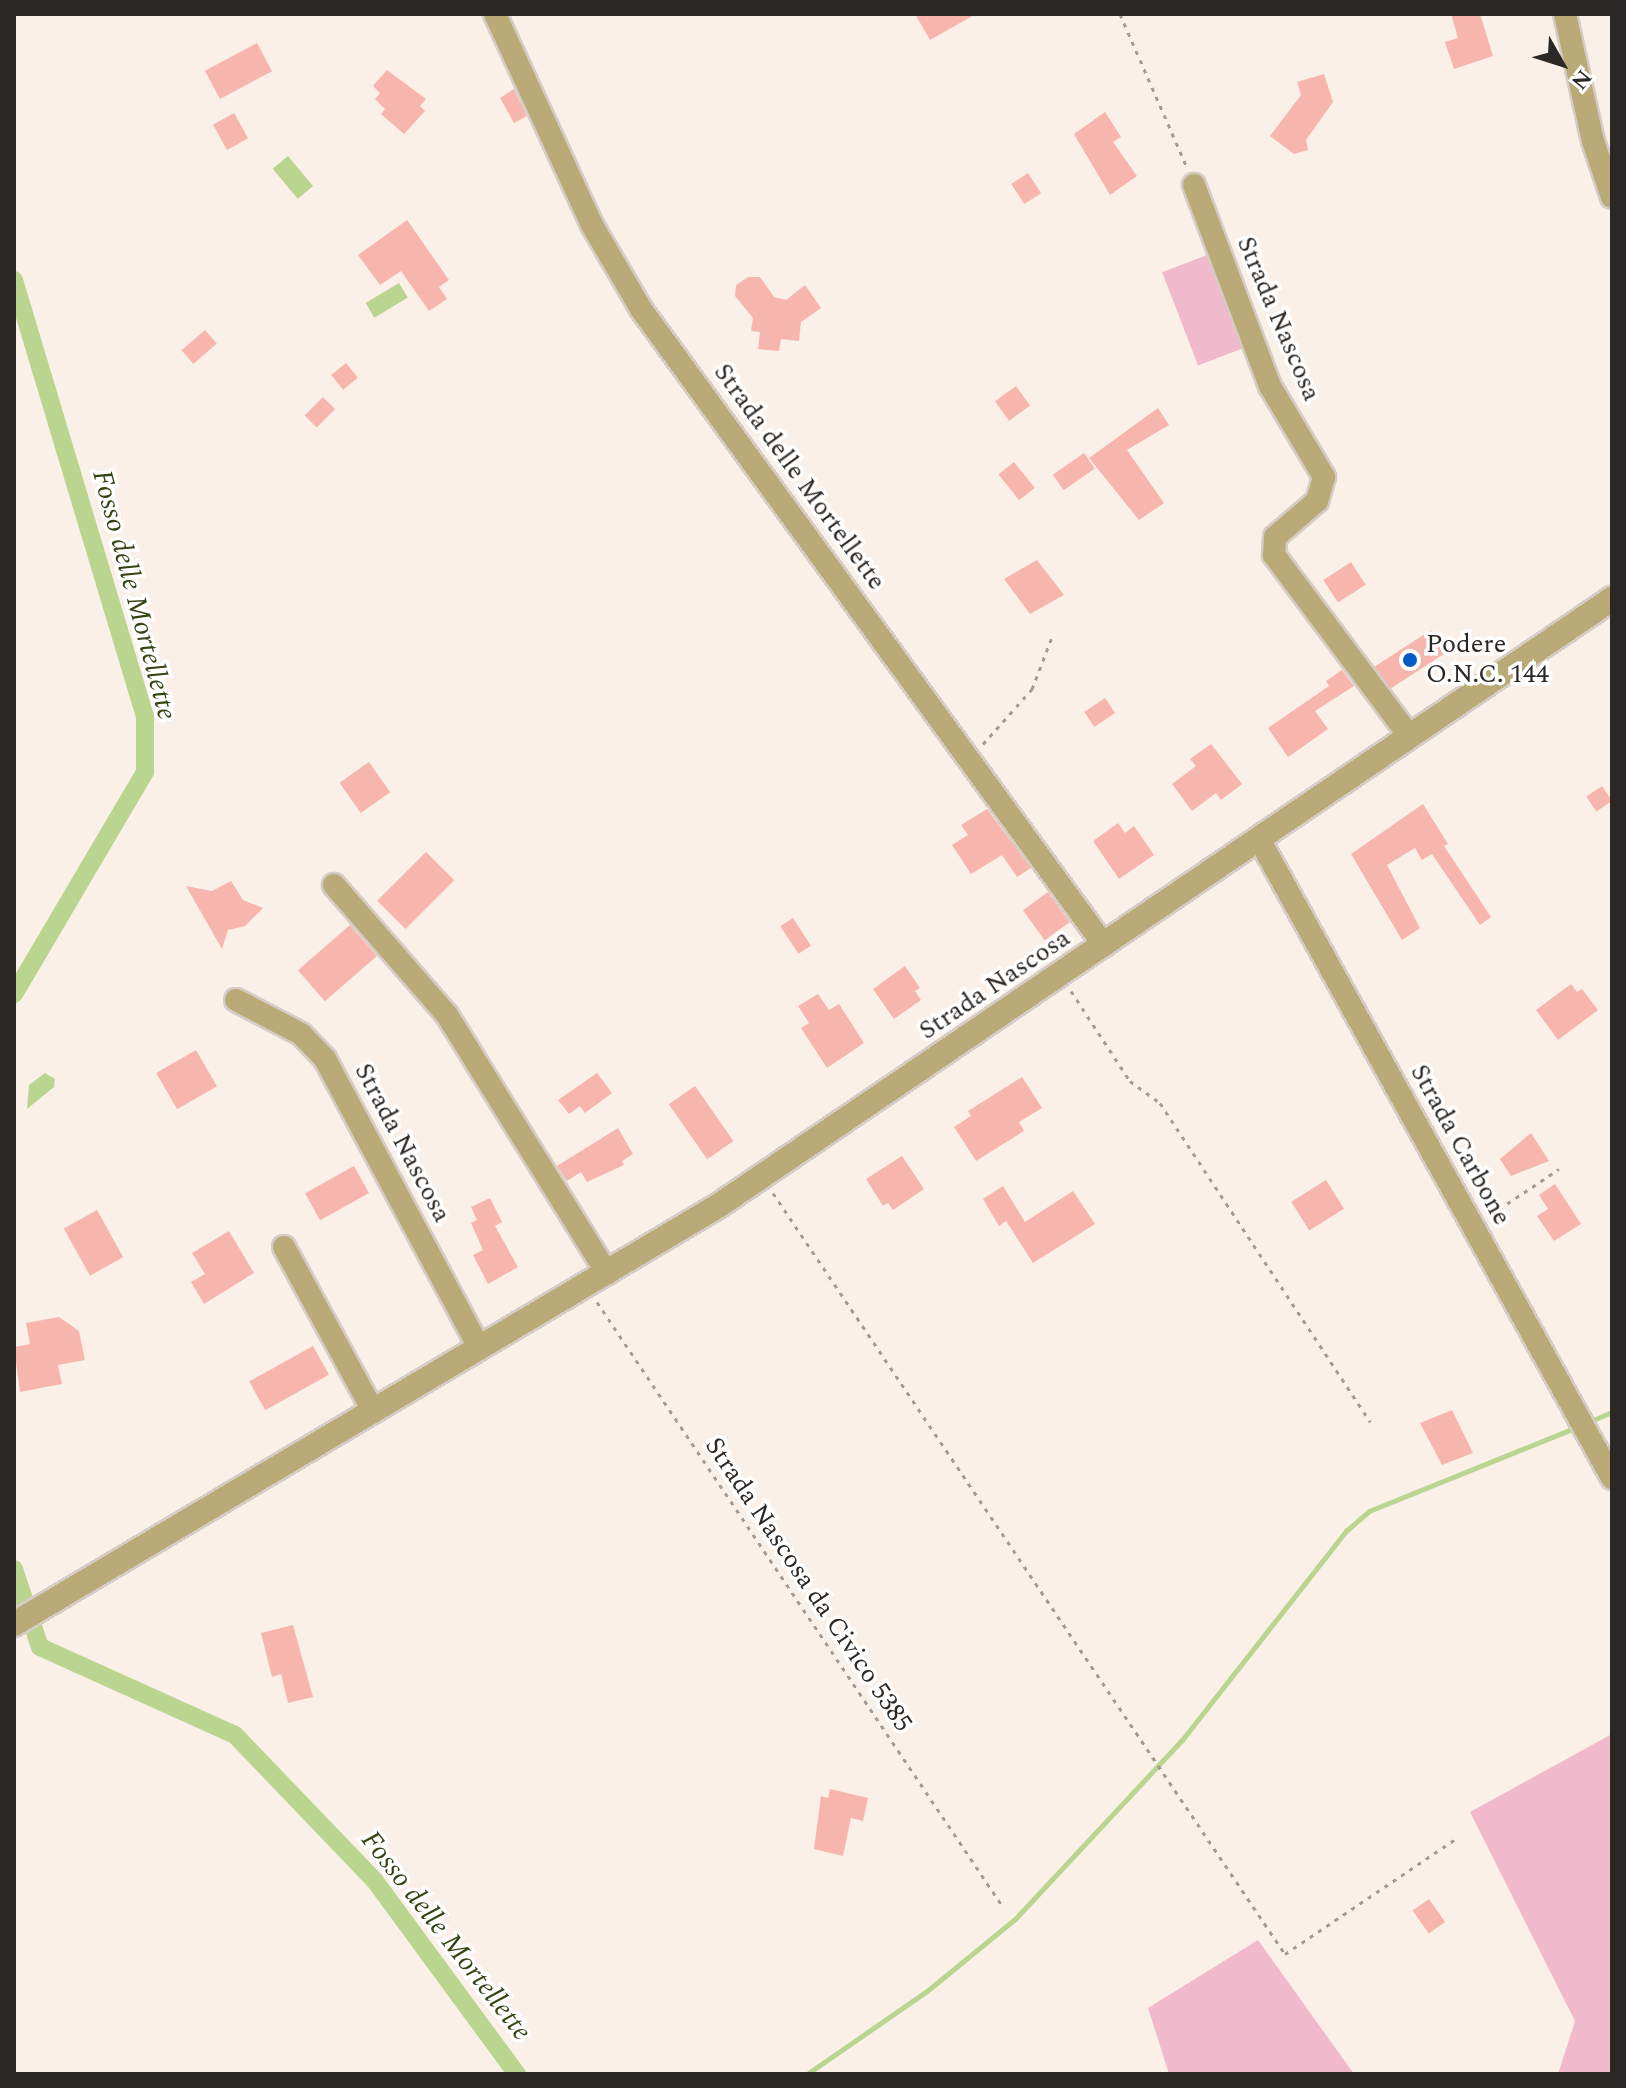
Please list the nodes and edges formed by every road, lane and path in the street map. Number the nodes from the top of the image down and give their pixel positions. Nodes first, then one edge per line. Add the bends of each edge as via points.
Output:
1 (495, 14) edge
2 (1120, 14) edge
3 (1565, 14) edge
4 (1194, 185) joint
5 (1612, 197) edge
6 (1612, 599) edge
7 (1052, 637) dead end
8 (1410, 737) junction
9 (974, 762) junction
10 (1259, 839) junction
11 (334, 885) dead end
12 (1104, 945) junction
13 (1060, 975) junction
14 (236, 1000) dead end
15 (1559, 1169) dead end
16 (762, 1177) junction
17 (1475, 1186) dead end
18 (284, 1247) dead end
19 (607, 1273) junction
20 (586, 1285) junction
21 (479, 1348) junction
22 (373, 1411) junction
23 (1370, 1422) dead end
24 (1612, 1478) edge
25 (16, 1623) edge
26 (1457, 1838) dead end
27 (1001, 1904) dead end

1 - 9 street, Strada delle Mortellette via 622,279
2 - 4 path
3 - 5 street via 1593,141
4 - 8 street, Strada Nascosa via 1270,386 1324,477 1320,497 1275,537 1274,555
6 - 8 street, Strada Nascosa
7 - 9 path via 1032,689 982,745
8 - 10 street, Strada Nascosa
9 - 12 street, Strada delle Mortellette
10 - 12 street, Strada Nascosa
10 - 24 street, Strada Carbone
11 - 19 street via 453,1023
12 - 13 street, Strada Nascosa
13 - 16 street, Strada Nascosa
13 - 23 path via 1130,1081 1160,1103
14 - 21 street, Strada Nascosa via 301,1034 325,1059
15 - 17 path via 1499,1209
16 - 19 street, Strada Nascosa
16 - 26 path via 1285,1954
18 - 22 street
19 - 20 street, Strada Nascosa
20 - 21 street, Strada Nascosa
20 - 27 path, Strada Nascosa da Civico 5385
21 - 22 street, Strada Nascosa
22 - 25 street, Strada Nascosa

